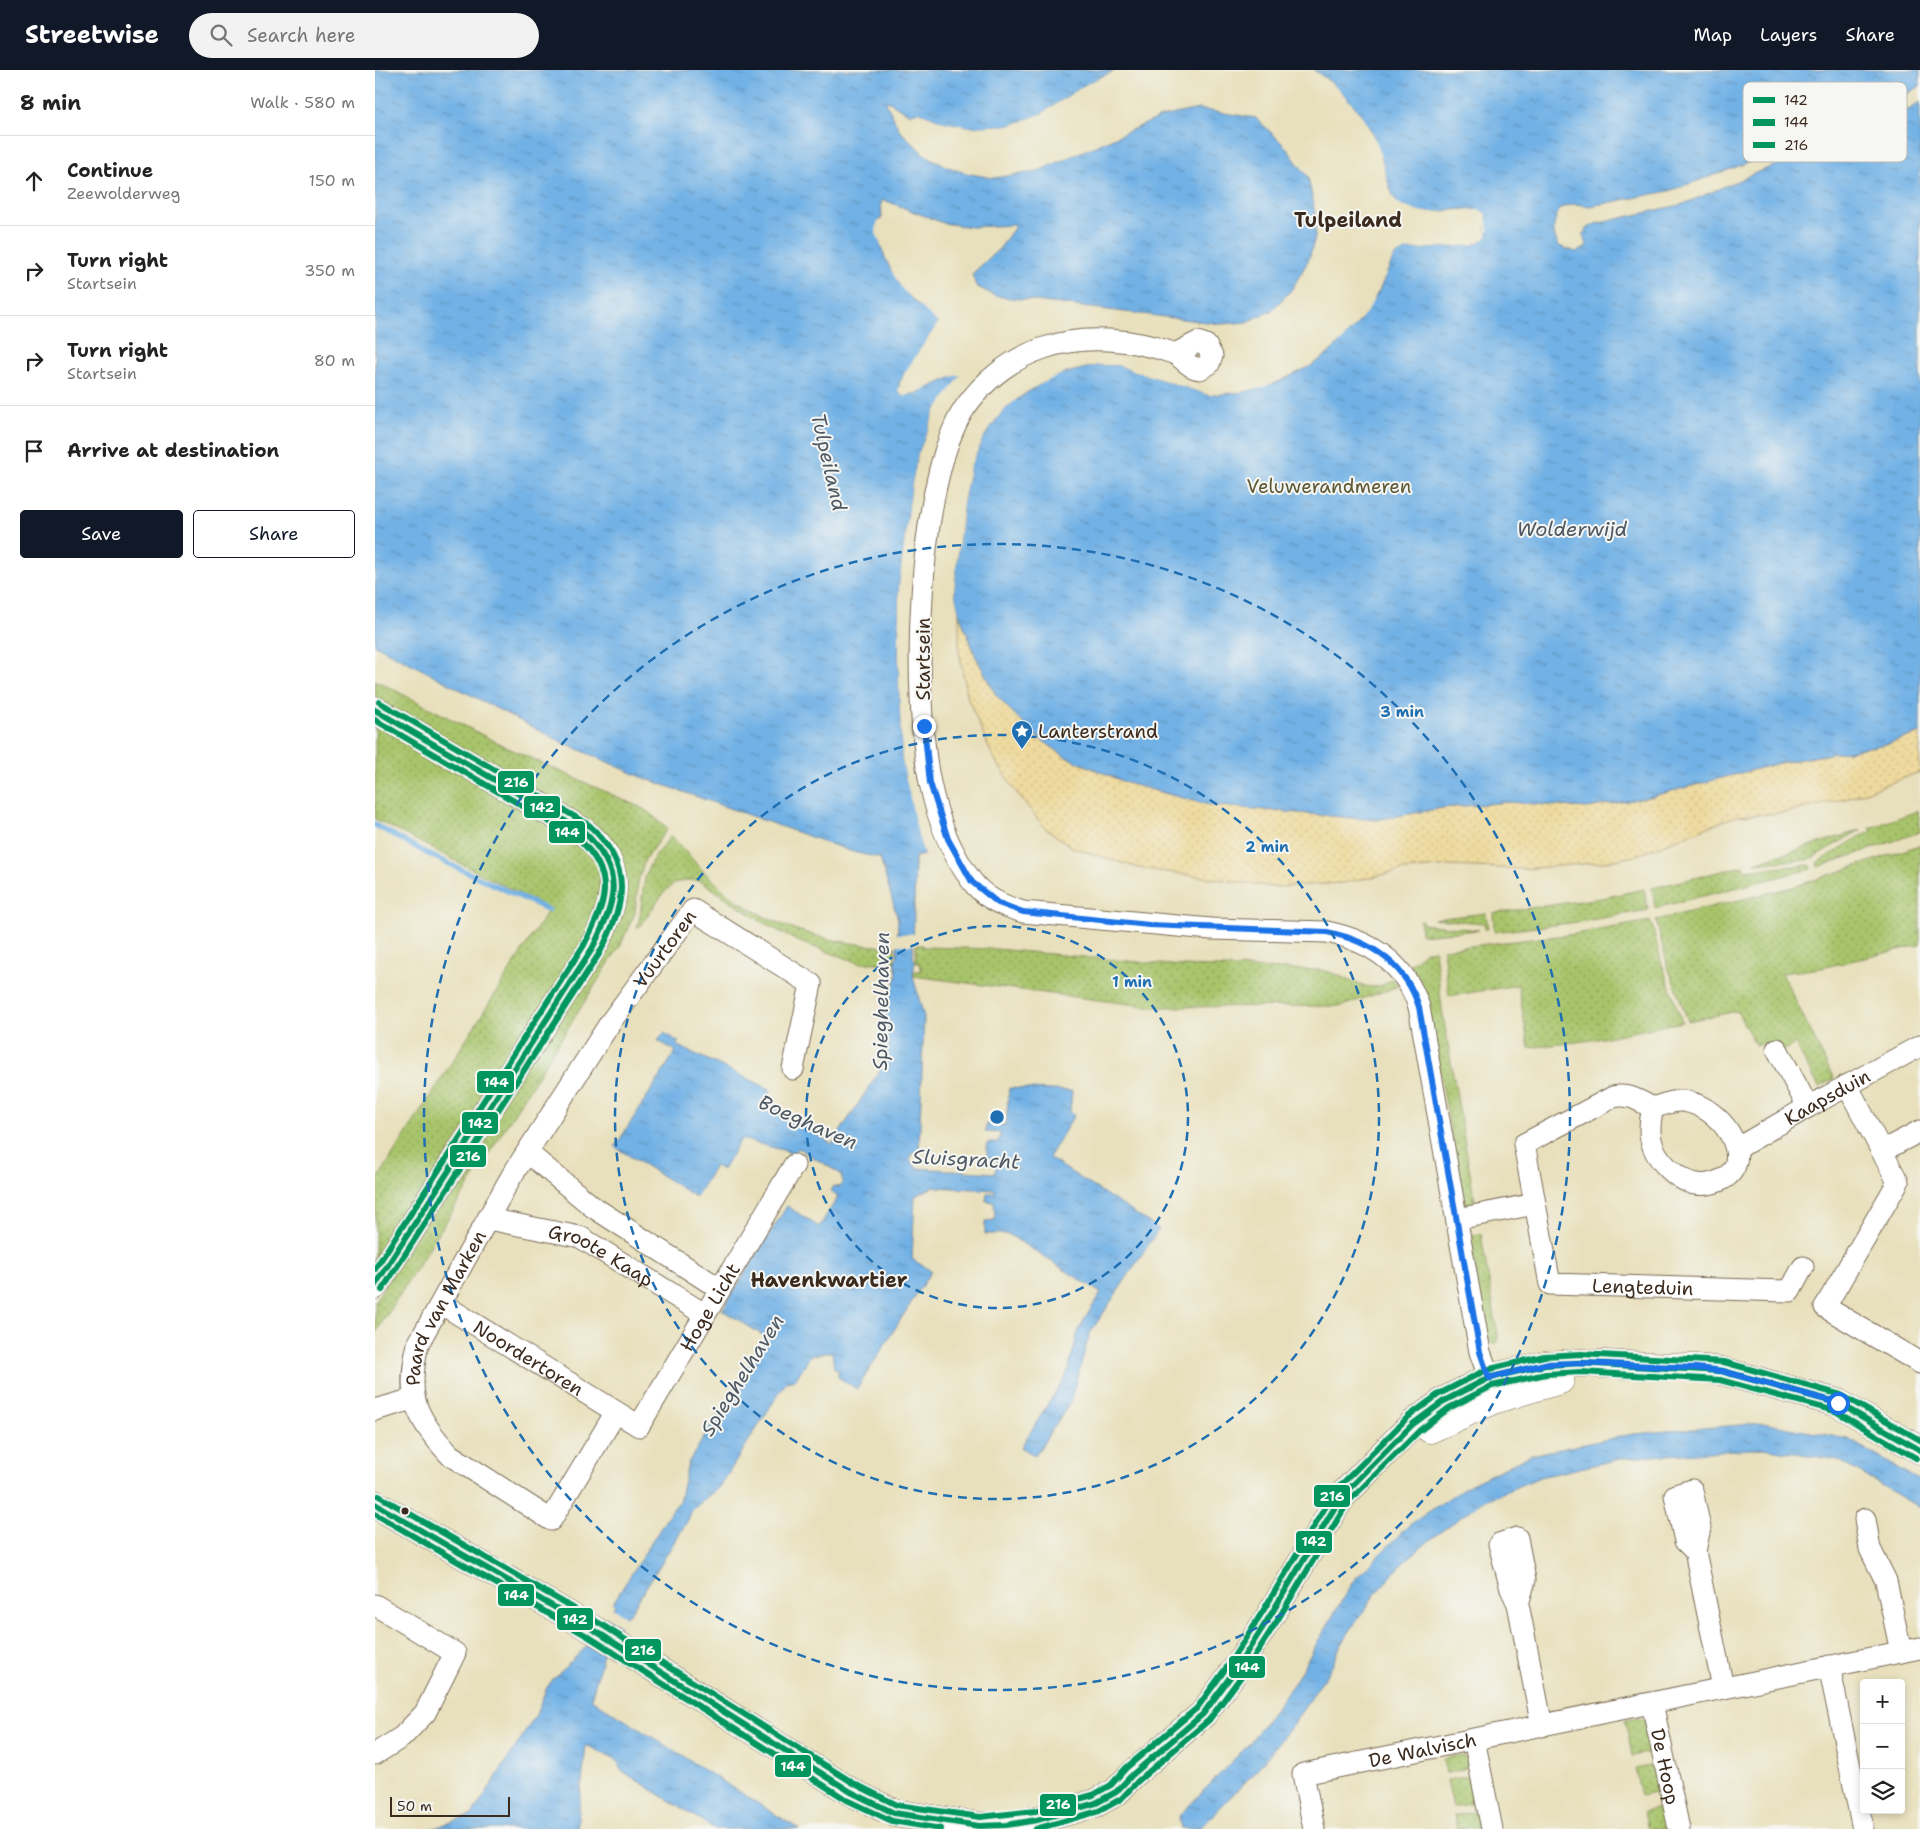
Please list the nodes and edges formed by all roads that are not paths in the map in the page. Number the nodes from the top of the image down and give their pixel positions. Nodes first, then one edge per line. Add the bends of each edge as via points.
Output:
1 (1175, 354) dead end
2 (375, 710) edge
3 (1920, 1046) edge
4 (1777, 1049) dead end
5 (793, 1069) dead end
6 (1847, 1086) junction
7 (1807, 1107) junction
8 (1653, 1108) junction
9 (1920, 1131) edge
10 (1736, 1149) junction
11 (1882, 1151) junction
12 (528, 1153) junction
13 (795, 1165) dead end
14 (1535, 1204) junction
15 (488, 1219) junction
16 (1457, 1219) junction
17 (1803, 1267) dead end
18 (375, 1285) edge
19 (720, 1289) junction
20 (442, 1304) junction
21 (705, 1314) junction
22 (1920, 1363) edge
23 (1493, 1388) junction
24 (413, 1399) junction
25 (375, 1410) edge
26 (616, 1412) junction
27 (1920, 1450) edge
28 (376, 1503) edge
29 (1865, 1519) dead end
30 (1695, 1551) dead end
31 (1518, 1604) dead end
32 (375, 1605) edge
33 (1911, 1650) edge
34 (1829, 1666) junction
35 (1723, 1688) junction
36 (1652, 1703) junction
37 (1542, 1726) junction
38 (1474, 1739) junction
39 (375, 1754) edge
40 (1314, 1829) edge
41 (1493, 1829) edge
42 (1679, 1829) edge
43 (1863, 1829) edge

1 - 16 street, Startsein via 1143,345 1107,341 1046,347 1016,360 987,382 955,426 940,469 932,506 922,619 922,691 927,762 941,822 972,882 987,896 1023,912 1149,925 1327,932 1358,940 1380,952 1396,966 1415,992
2 - 18 main road via 589,836 607,859 613,881 613,903 592,948
3 - 6 street, Kaapsduin
4 - 7 street
5 - 12 street, Vuurtoren via 811,984 693,910 613,1020
6 - 7 street, Kaapsduin
6 - 11 street
7 - 10 street, Kaapsduin
8 - 10 street via 1682,1101 1706,1109 1723,1122 1733,1137
8 - 10 street via 1648,1129 1651,1145 1659,1159 1681,1179 1699,1185 1724,1179 1732,1171
8 - 14 street via 1631,1096 1613,1097 1524,1144
9 - 11 street
11 - 22 street via 1898,1182 1825,1307
12 - 15 street, Paard van Marken
12 - 19 street, Groote Kaap via 593,1207
13 - 19 street, Hoge Licht
14 - 16 street
14 - 17 street, Lengteduin via 1550,1284 1790,1291
15 - 20 street, Paard van Marken
15 - 21 street, Groote Kaap via 580,1236
16 - 23 street, Startsein via 1480,1352
19 - 21 street, Hoge Licht
20 - 24 street, Paard van Marken via 418,1344 411,1373
20 - 26 street, Noordertoren
21 - 26 street, Hoge Licht via 639,1426
23 - 27 main road via 1552,1382 1623,1366 1722,1371 1838,1403
23 - 28 main road via 1455,1416 1387,1452 1341,1497 1255,1639 1203,1714 1132,1775 1108,1780 1069,1811 1006,1825 979,1826 894,1813 851,1792 603,1636
24 - 25 street, Paard van Marken
24 - 26 street, Paard van Marken via 425,1423 451,1455 551,1520
29 - 33 street, De Walvisch via 1870,1549
30 - 35 street
31 - 37 street
32 - 39 street via 455,1653 425,1713 402,1737
33 - 34 street, De Walvisch
34 - 35 street, De Walvisch
34 - 43 street
35 - 36 street, De Walvisch
36 - 37 street, De Walvisch
36 - 42 street, De Hoop
37 - 38 street, De Walvisch
38 - 40 street, De Walvisch via 1303,1774
38 - 41 street

